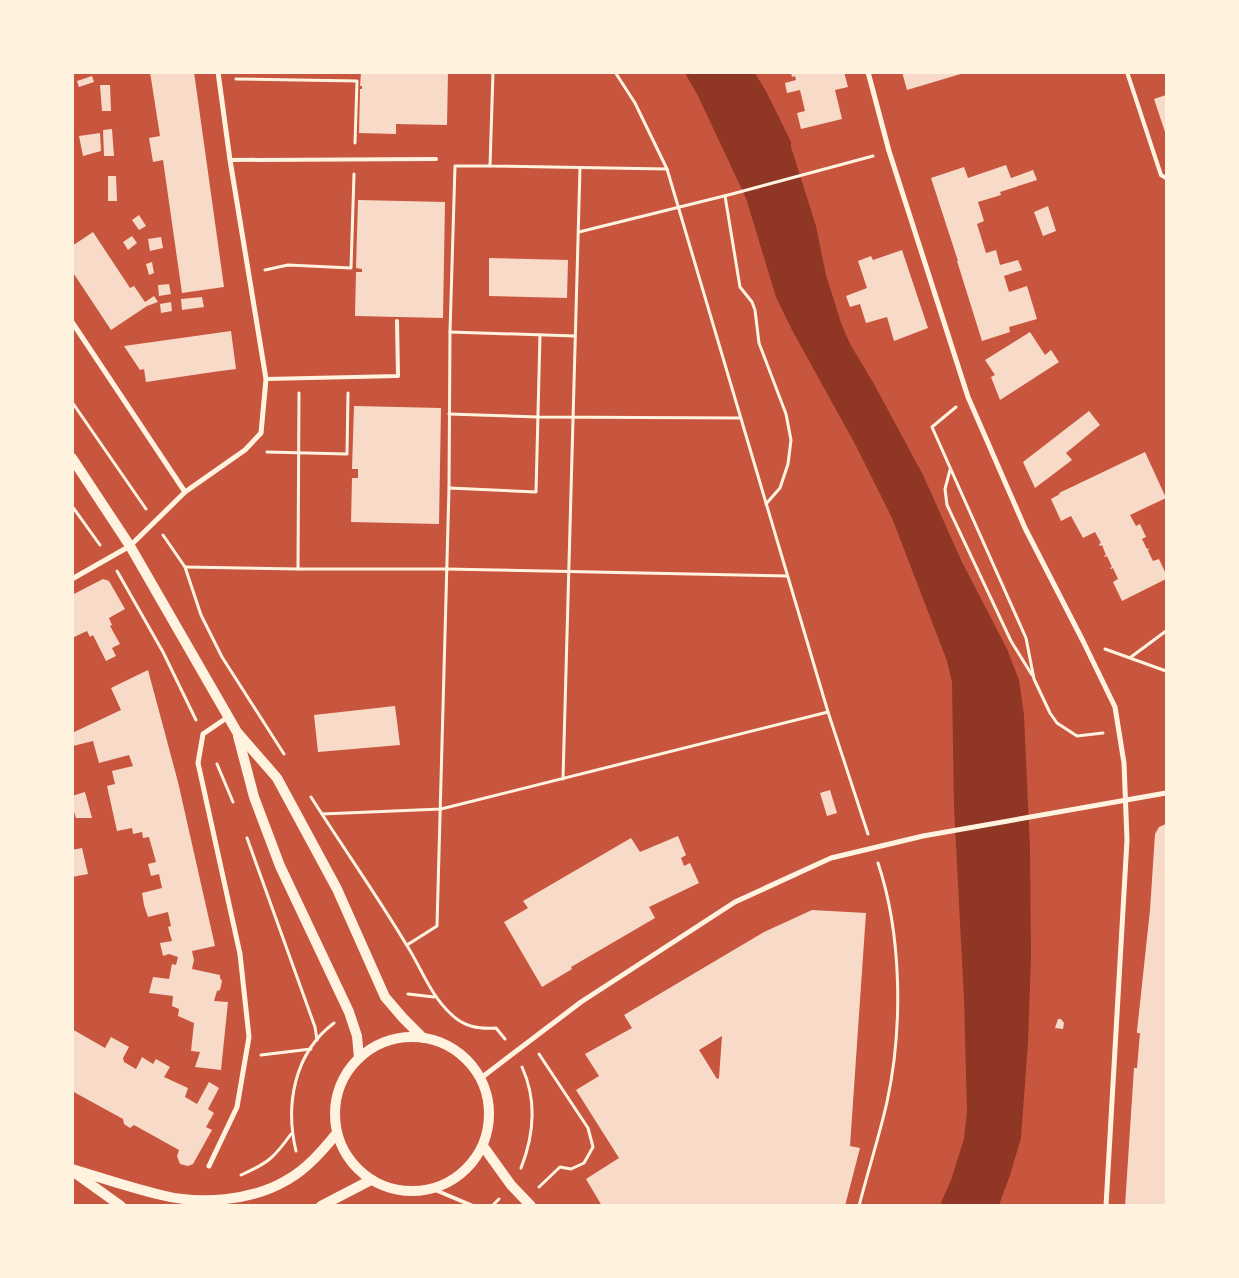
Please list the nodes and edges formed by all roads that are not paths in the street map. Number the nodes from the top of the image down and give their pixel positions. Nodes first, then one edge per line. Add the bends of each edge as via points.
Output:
1 (218, 72) edge
2 (868, 72) edge
3 (1127, 72) edge
4 (436, 159) dead end
5 (230, 160) junction
6 (1166, 178) edge
7 (397, 321) dead end
8 (72, 322) edge
9 (266, 379) junction
10 (72, 458) edge
11 (185, 492) junction
12 (130, 546) junction
13 (72, 579) edge
14 (228, 718) junction
15 (237, 732) junction
16 (1166, 793) edge
17 (1126, 801) junction
18 (423, 1038) junction
19 (359, 1058) junction
20 (481, 1078) junction
21 (337, 1133) junction
22 (483, 1146) junction
23 (209, 1166) dead end
24 (72, 1170) edge
25 (370, 1180) junction
26 (433, 1189) junction
27 (529, 1202) edge
28 (121, 1206) edge
29 (321, 1206) edge
30 (473, 1206) edge
31 (1106, 1206) edge

1 - 5 street
2 - 17 street via 889,151 968,396 1025,528 1115,707
3 - 6 lane via 1161,175
4 - 5 lane
5 - 9 street
7 - 9 lane via 398,376
8 - 11 street
9 - 11 street via 261,433 245,450
10 - 12 main road
11 - 12 street
12 - 13 street
12 - 14 main road
14 - 15 main road
14 - 23 street via 203,734 198,762 240,954 249,1037 237,1107
15 - 18 main road via 277,778 309,835 385,997
15 - 19 main road via 254,797 280,866 349,1012 357,1036
16 - 17 street
17 - 20 street via 923,836 831,858 789,876 735,902 581,1002
17 - 31 street
18 - 19 main road via 392,1040
18 - 20 main road via 454,1049
19 - 21 main road via 337,1095
20 - 22 main road via 490,1114
21 - 24 main road via 321,1152 288,1180 258,1192 230,1198 194,1200 162,1196
21 - 25 main road via 350,1161
22 - 26 main road via 462,1173
22 - 27 main road
24 - 28 main road
25 - 26 main road via 400,1191
25 - 29 main road
26 - 30 lane

